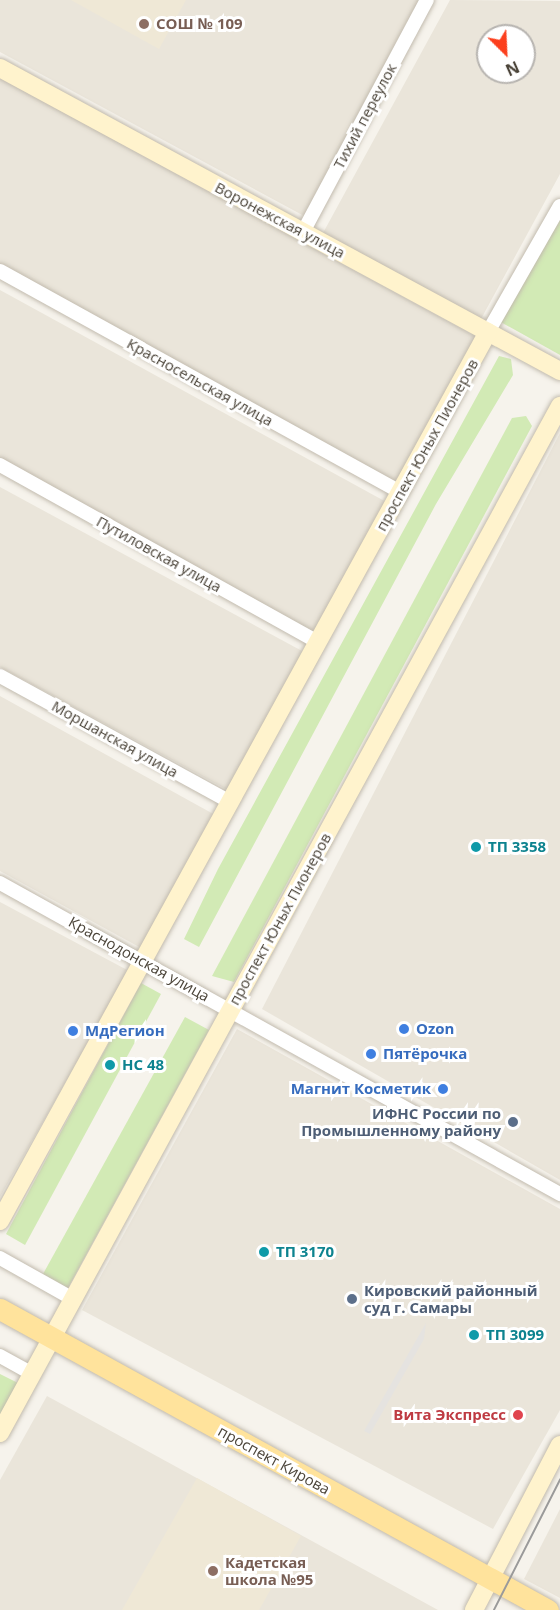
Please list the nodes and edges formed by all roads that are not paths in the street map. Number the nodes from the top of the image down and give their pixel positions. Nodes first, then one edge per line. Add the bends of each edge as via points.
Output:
1 (427, 0) edge
2 (0, 68) edge
3 (560, 206) edge
4 (303, 232) junction
5 (0, 271) edge
6 (488, 332) junction
7 (560, 371) edge
8 (560, 406) edge
9 (0, 465) edge
10 (401, 492) junction
11 (318, 642) junction
12 (0, 676) edge
13 (230, 802) junction
14 (0, 883) edge
15 (143, 961) junction
16 (230, 1011) junction
17 (560, 1194) edge
18 (0, 1221) edge
19 (0, 1258) edge
20 (73, 1299) junction
21 (0, 1310) edge
22 (52, 1338) junction
23 (0, 1356) edge
24 (32, 1374) junction
25 (0, 1433) edge
26 (560, 1445) edge
27 (490, 1578) junction
28 (474, 1610) edge
29 (548, 1610) edge

1 - 4 street, Тихий переулок
2 - 4 street, Воронежская улица
3 - 6 street, проспект Юных Пионеров
4 - 6 street, Воронежская улица
5 - 10 street, Красносельская улица
6 - 7 street, Воронежская улица
6 - 10 street, проспект Юных Пионеров
8 - 16 street, проспект Юных Пионеров
9 - 11 street, Путиловская улица
10 - 11 street, проспект Юных Пионеров
11 - 13 street, проспект Юных Пионеров
12 - 13 street, Моршанская улица
13 - 15 street, проспект Юных Пионеров
14 - 15 street, Краснодонская улица
15 - 16 street, Краснодонская улица
15 - 18 street, проспект Юных Пионеров
16 - 17 street, Краснодонская улица
16 - 20 street, проспект Юных Пионеров
19 - 20 street
20 - 22 street, проспект Юных Пионеров
21 - 22 main road, проспект Кирова
22 - 24 street, проспект Юных Пионеров
22 - 27 main road, проспект Кирова
23 - 24 street
24 - 25 street, проспект Юных Пионеров
26 - 27 street
27 - 28 street
27 - 29 main road, проспект Кирова

